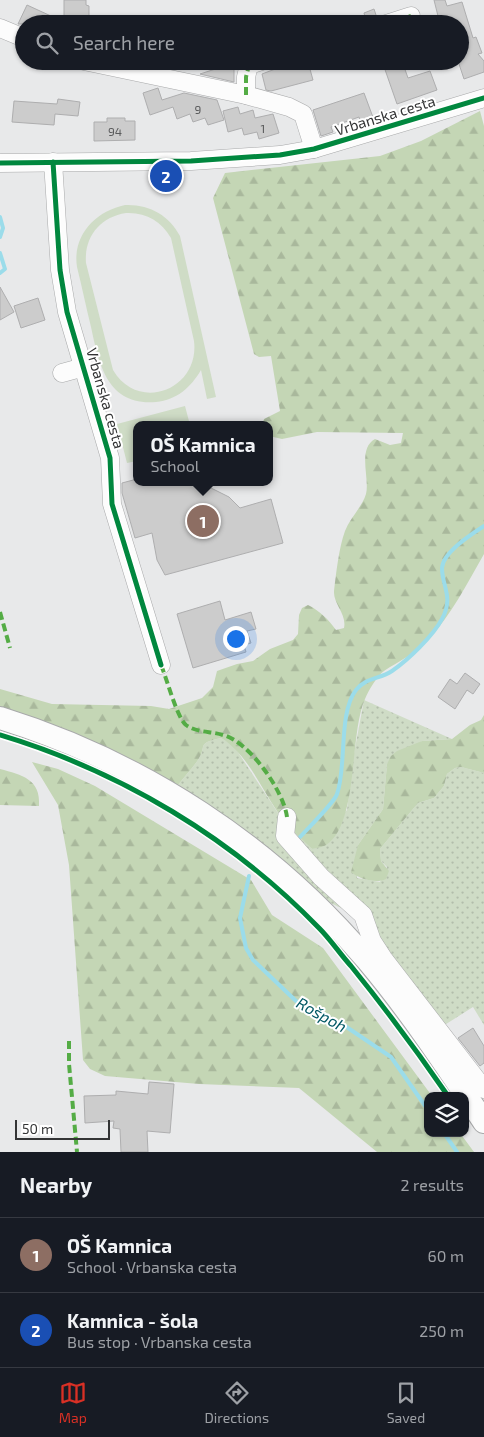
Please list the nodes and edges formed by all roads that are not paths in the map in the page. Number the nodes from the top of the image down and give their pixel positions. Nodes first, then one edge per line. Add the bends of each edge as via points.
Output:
1 (0, 28) edge
2 (15, 34) edge
3 (126, 70) edge
4 (248, 70) edge
5 (246, 96) junction
6 (484, 98) edge
7 (314, 149) junction
8 (53, 162) junction
9 (0, 163) edge
10 (84, 367) junction
11 (62, 373) dead end
12 (161, 665) dead end
13 (0, 718) edge
14 (287, 817) dead end
15 (353, 905) junction
16 (334, 923) junction
17 (484, 1089) edge
18 (484, 1122) edge

1 - 2 street
3 - 5 street
4 - 5 street
5 - 7 street via 303,114
6 - 7 street, Vrbanska cesta
7 - 8 street, Vrbanska cesta via 242,159
8 - 9 street, Vrbanska cesta
8 - 10 street, Vrbanska cesta via 60,270 67,312
10 - 11 street, Vrbanska cesta
10 - 12 street, Vrbanska cesta via 110,458 112,504
13 - 16 main road via 65,740 165,790 252,848
14 - 15 street via 285,836 321,877
15 - 16 street
15 - 17 street via 363,915 372,941 383,958
16 - 18 main road via 398,999

